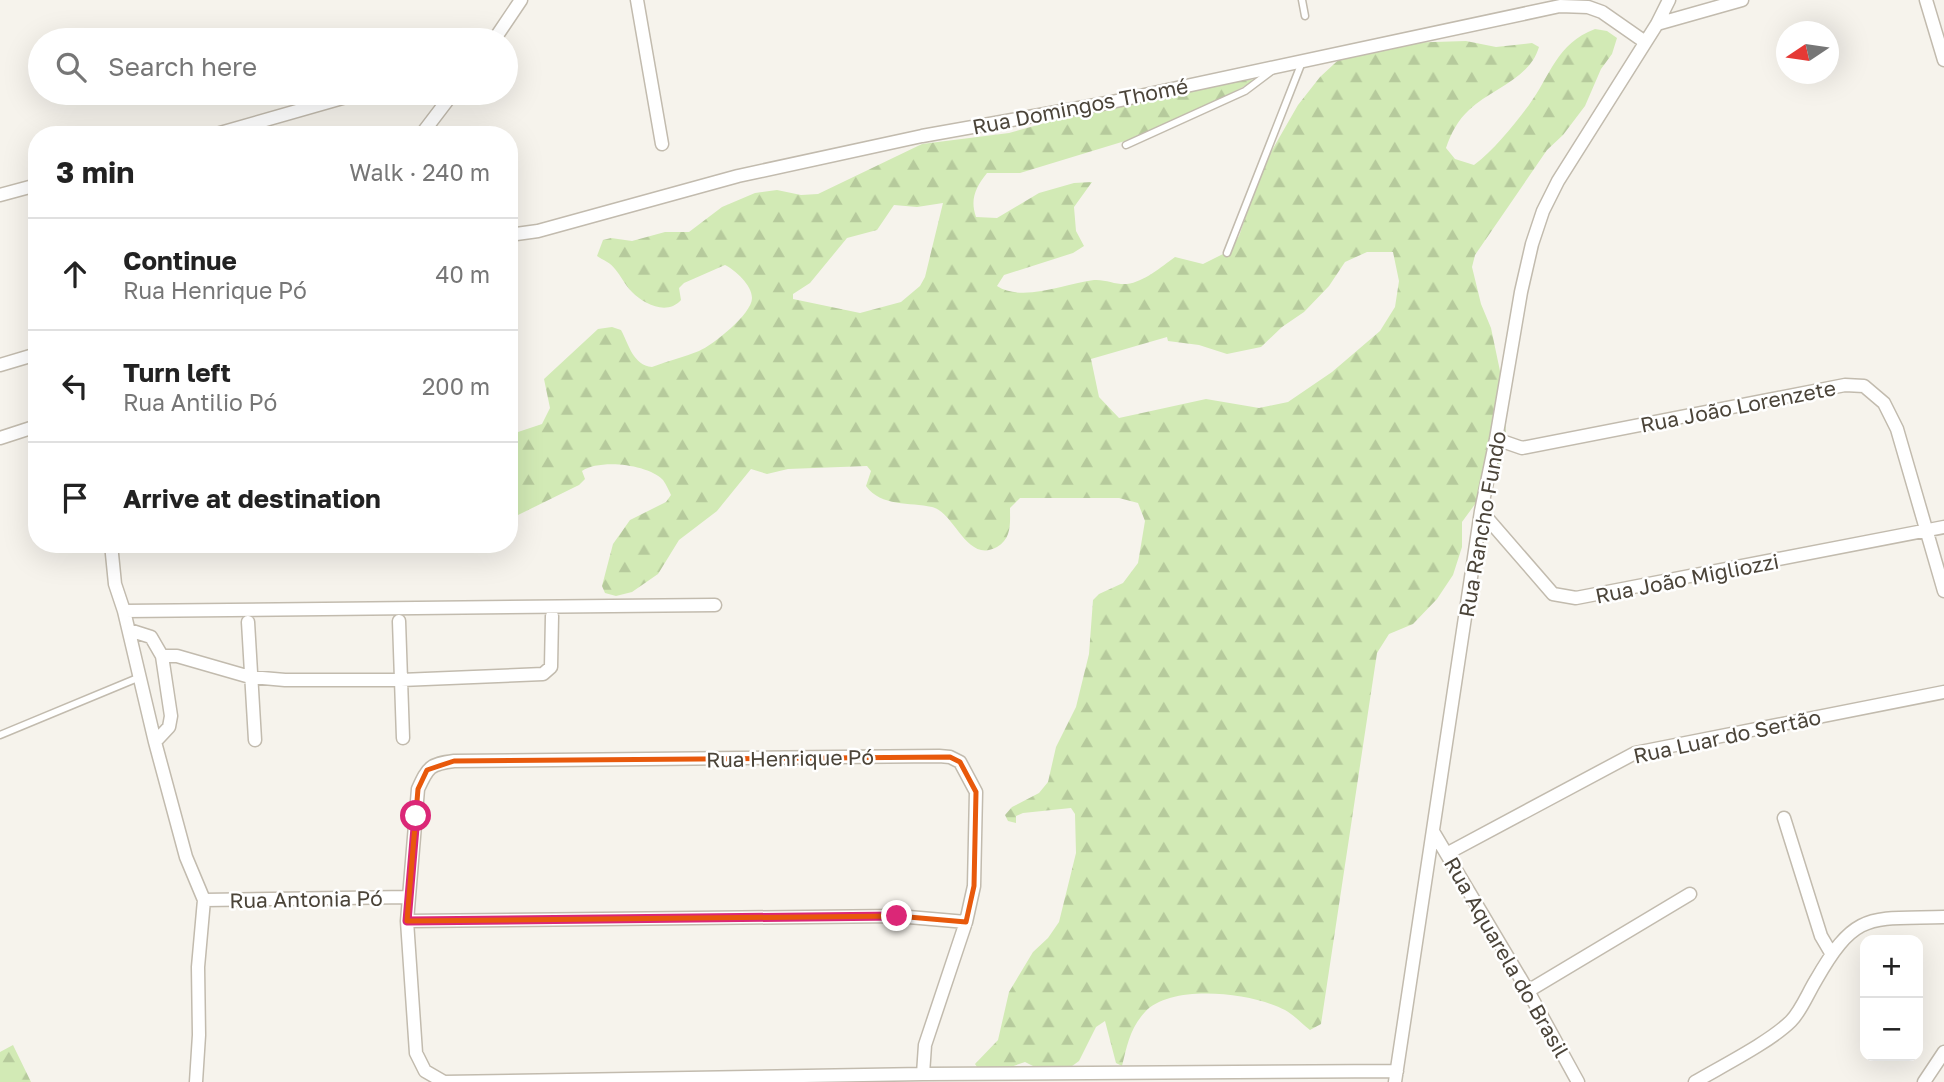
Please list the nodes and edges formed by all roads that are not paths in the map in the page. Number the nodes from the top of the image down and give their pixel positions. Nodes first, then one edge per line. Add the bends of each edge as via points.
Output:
1 (521, 0) edge
2 (636, 0) edge
3 (1302, 0) edge
4 (1669, 0) edge
5 (1742, 0) edge
6 (1926, 0) edge
7 (1305, 16) dead end
8 (1944, 21) edge
9 (1657, 24) junction
10 (503, 28) edge
11 (1934, 32) junction
12 (1645, 42) junction
13 (1944, 60) edge
14 (1302, 62) junction
15 (1277, 67) junction
16 (318, 105) edge
17 (444, 105) edge
18 (244, 126) edge
19 (428, 126) edge
20 (662, 144) dead end
21 (1126, 145) dead end
22 (28, 187) edge
23 (0, 195) edge
24 (518, 234) edge
25 (1227, 253) dead end
26 (28, 357) edge
27 (0, 365) edge
28 (28, 429) edge
29 (0, 438) edge
30 (1496, 439) junction
31 (1481, 510) junction
32 (1944, 527) edge
33 (1928, 530) junction
34 (112, 553) edge
35 (1944, 591) edge
36 (715, 605) dead end
37 (124, 611) junction
38 (552, 617) dead end
39 (399, 621) dead end
40 (248, 622) dead end
41 (129, 630) junction
42 (162, 656) junction
43 (140, 677) junction
44 (250, 677) junction
45 (401, 680) junction
46 (1944, 692) edge
47 (0, 735) edge
48 (403, 738) dead end
49 (255, 740) dead end
50 (155, 742) junction
51 (1784, 818) dead end
52 (1434, 833) junction
53 (1448, 853) junction
54 (1690, 894) dead end
55 (409, 897) junction
56 (204, 900) junction
57 (1944, 917) edge
58 (407, 921) junction
59 (966, 922) junction
60 (1831, 953) junction
61 (1528, 991) junction
62 (1944, 1052) edge
63 (922, 1074) junction
64 (1396, 1077) edge
65 (737, 1080) edge
66 (196, 1082) edge
67 (1578, 1082) edge
68 (1695, 1082) edge
69 (1924, 1082) edge

1 - 10 street
2 - 20 street
3 - 7 lane
4 - 9 street, Rua Rancho Fundo
5 - 9 street
6 - 11 street
8 - 11 street
9 - 12 street, Rua Rancho Fundo
11 - 13 street
12 - 14 street, Rua Domingos Thomé via 1602,12 1560,6
12 - 30 street, Rua Rancho Fundo via 1543,211 1521,292
14 - 15 street, Rua Domingos Thomé
14 - 25 lane
15 - 21 lane via 1245,91
15 - 24 street, Rua Domingos Thomé via 738,176
16 - 18 street
17 - 19 street
22 - 23 street
26 - 27 street
28 - 29 street
30 - 31 street, Rua Rancho Fundo
30 - 33 street, Rua João Lorenzete via 1522,448 1845,384 1864,386 1885,403 1897,429
31 - 33 street, Rua João Migliozzi via 1553,594 1576,598
31 - 52 street, Rua Rancho Fundo
32 - 33 street, Rua João Migliozzi
33 - 35 street, Rua João Lorenzete
34 - 37 street
36 - 37 street
37 - 41 street
38 - 45 street via 551,667 543,674
39 - 45 street
40 - 44 street
41 - 42 street via 151,637
41 - 43 street
42 - 44 street
42 - 50 street via 172,716 169,727
43 - 47 lane
43 - 50 street
44 - 45 street
44 - 49 street
45 - 48 street
46 - 53 street, Rua Luar do Sertão via 1635,753
50 - 56 street via 186,857
51 - 60 street via 1821,936
52 - 53 street, Rua Aquarela do Brasil
52 - 64 street, Rua Rancho Fundo
53 - 61 street, Rua Aquarela do Brasil
54 - 61 street
55 - 56 street, Rua Antonia Pó
55 - 58 street
55 - 59 street, Rua Henrique Pó via 418,789 427,770 436,764 939,756 960,762 976,792 974,886
56 - 66 street
57 - 60 street via 1896,917 1860,925
58 - 59 street via 897,916
58 - 65 street via 416,1053 434,1078 444,1082
59 - 63 street, Rua Henrique Pó via 925,1045
60 - 68 street via 1793,1020
61 - 67 street, Rua Aquarela do Brasil
62 - 69 street
63 - 64 street
63 - 65 street

